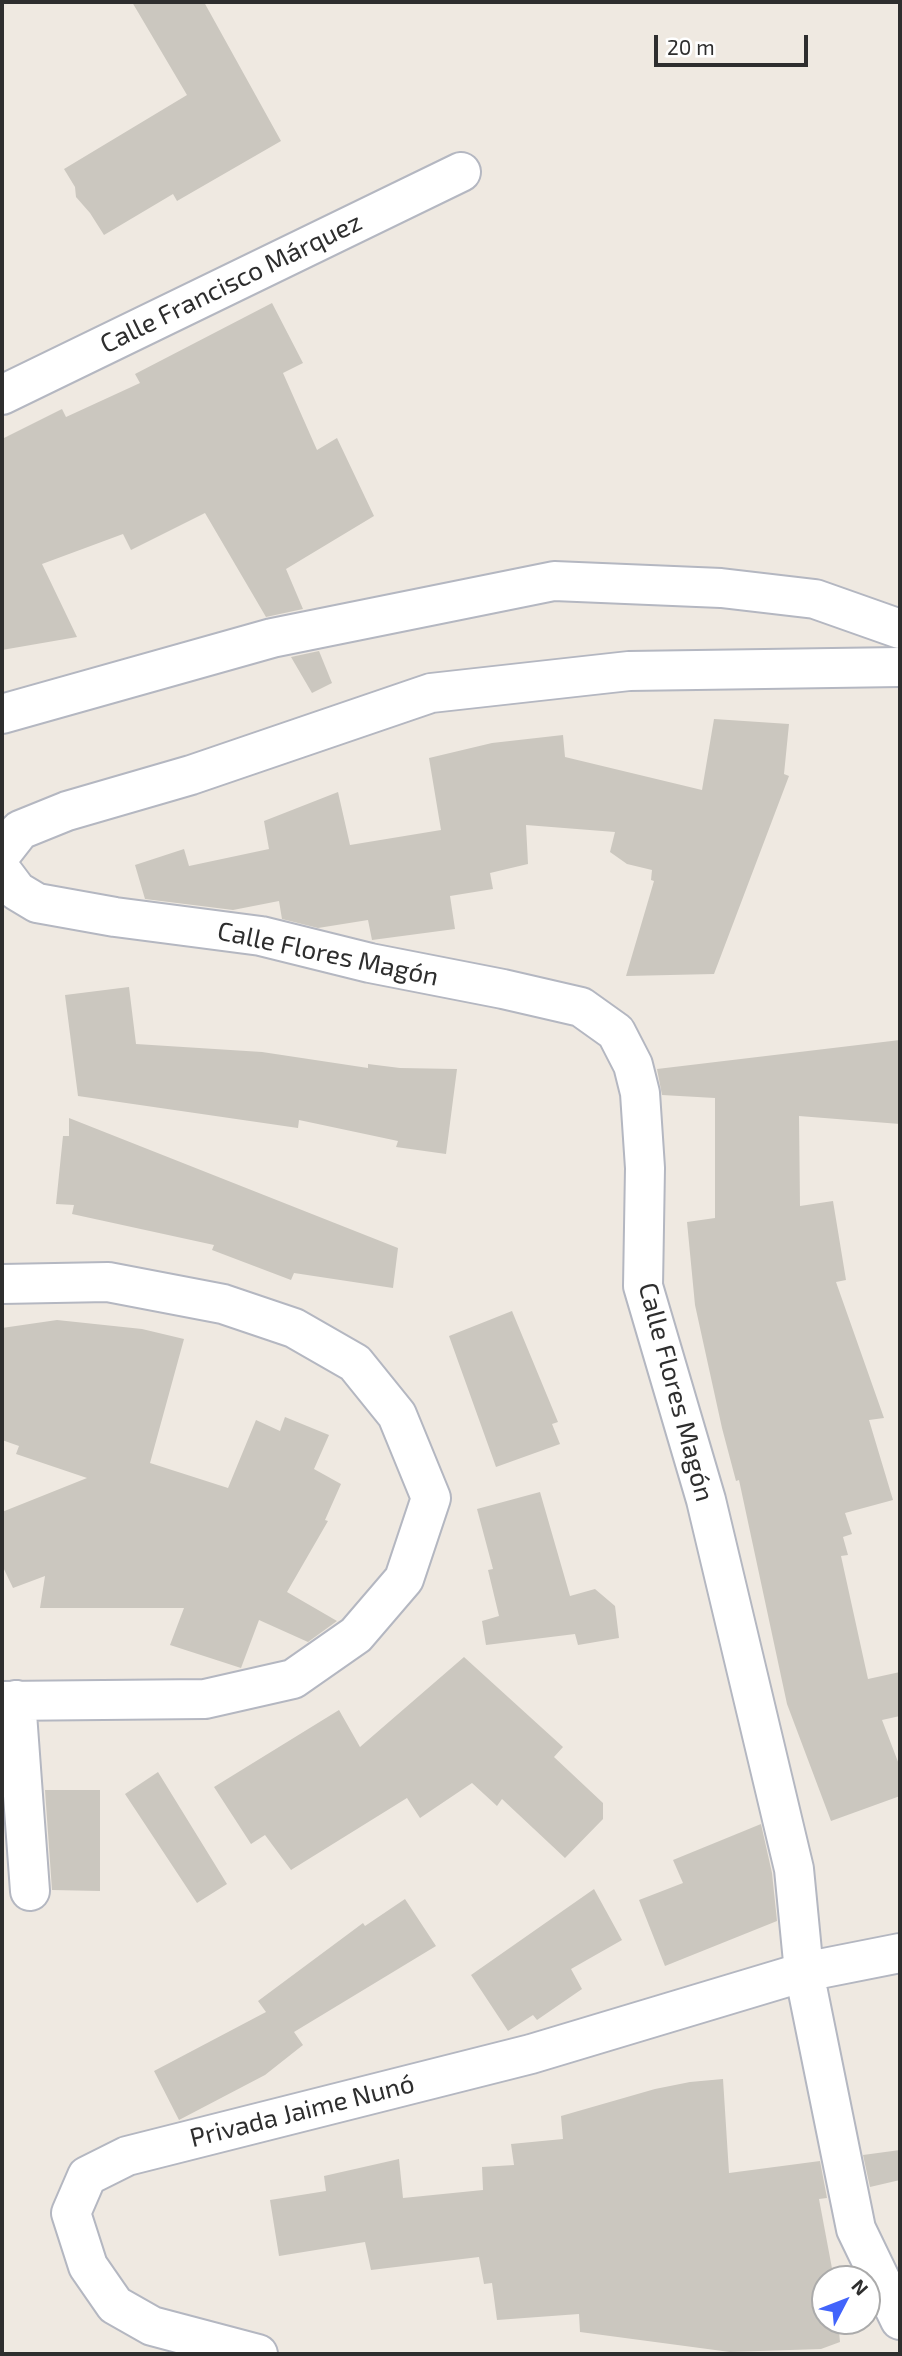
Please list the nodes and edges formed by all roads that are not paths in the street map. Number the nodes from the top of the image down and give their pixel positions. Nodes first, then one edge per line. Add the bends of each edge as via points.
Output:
1 (461, 172) dead end
2 (2, 395) edge
3 (900, 629) edge
4 (900, 667) edge
5 (2, 715) edge
6 (2, 853) edge
7 (2, 872) edge
8 (2, 1284) edge
9 (9, 1700) edge
10 (30, 1891) dead end
11 (900, 1953) edge
12 (804, 1972) junction
13 (900, 2320) edge
14 (258, 2354) edge

1 - 2 street, Calle Francisco Márquez
3 - 5 street via 815,599 721,588 554,581 272,638
4 - 6 street via 629,671 431,693 191,775 67,811 20,830
7 - 12 street, Calle Flores Magón via 17,891 37,903 261,936 516,992 581,1007 617,1032 640,1093 645,1168 643,1286 706,1500 791,1856
8 - 9 street via 108,1282 223,1304 294,1328 355,1363 397,1415 430,1499 404,1579 356,1635 293,1679 205,1699
9 - 10 street
11 - 12 street, Privada Jaime Nunó
12 - 13 street, Calle Flores Magón via 856,2230
12 - 14 street, Privada Jaime Nunó via 531,2054 127,2156 87,2176 71,2213 88,2266 115,2305 152,2326

